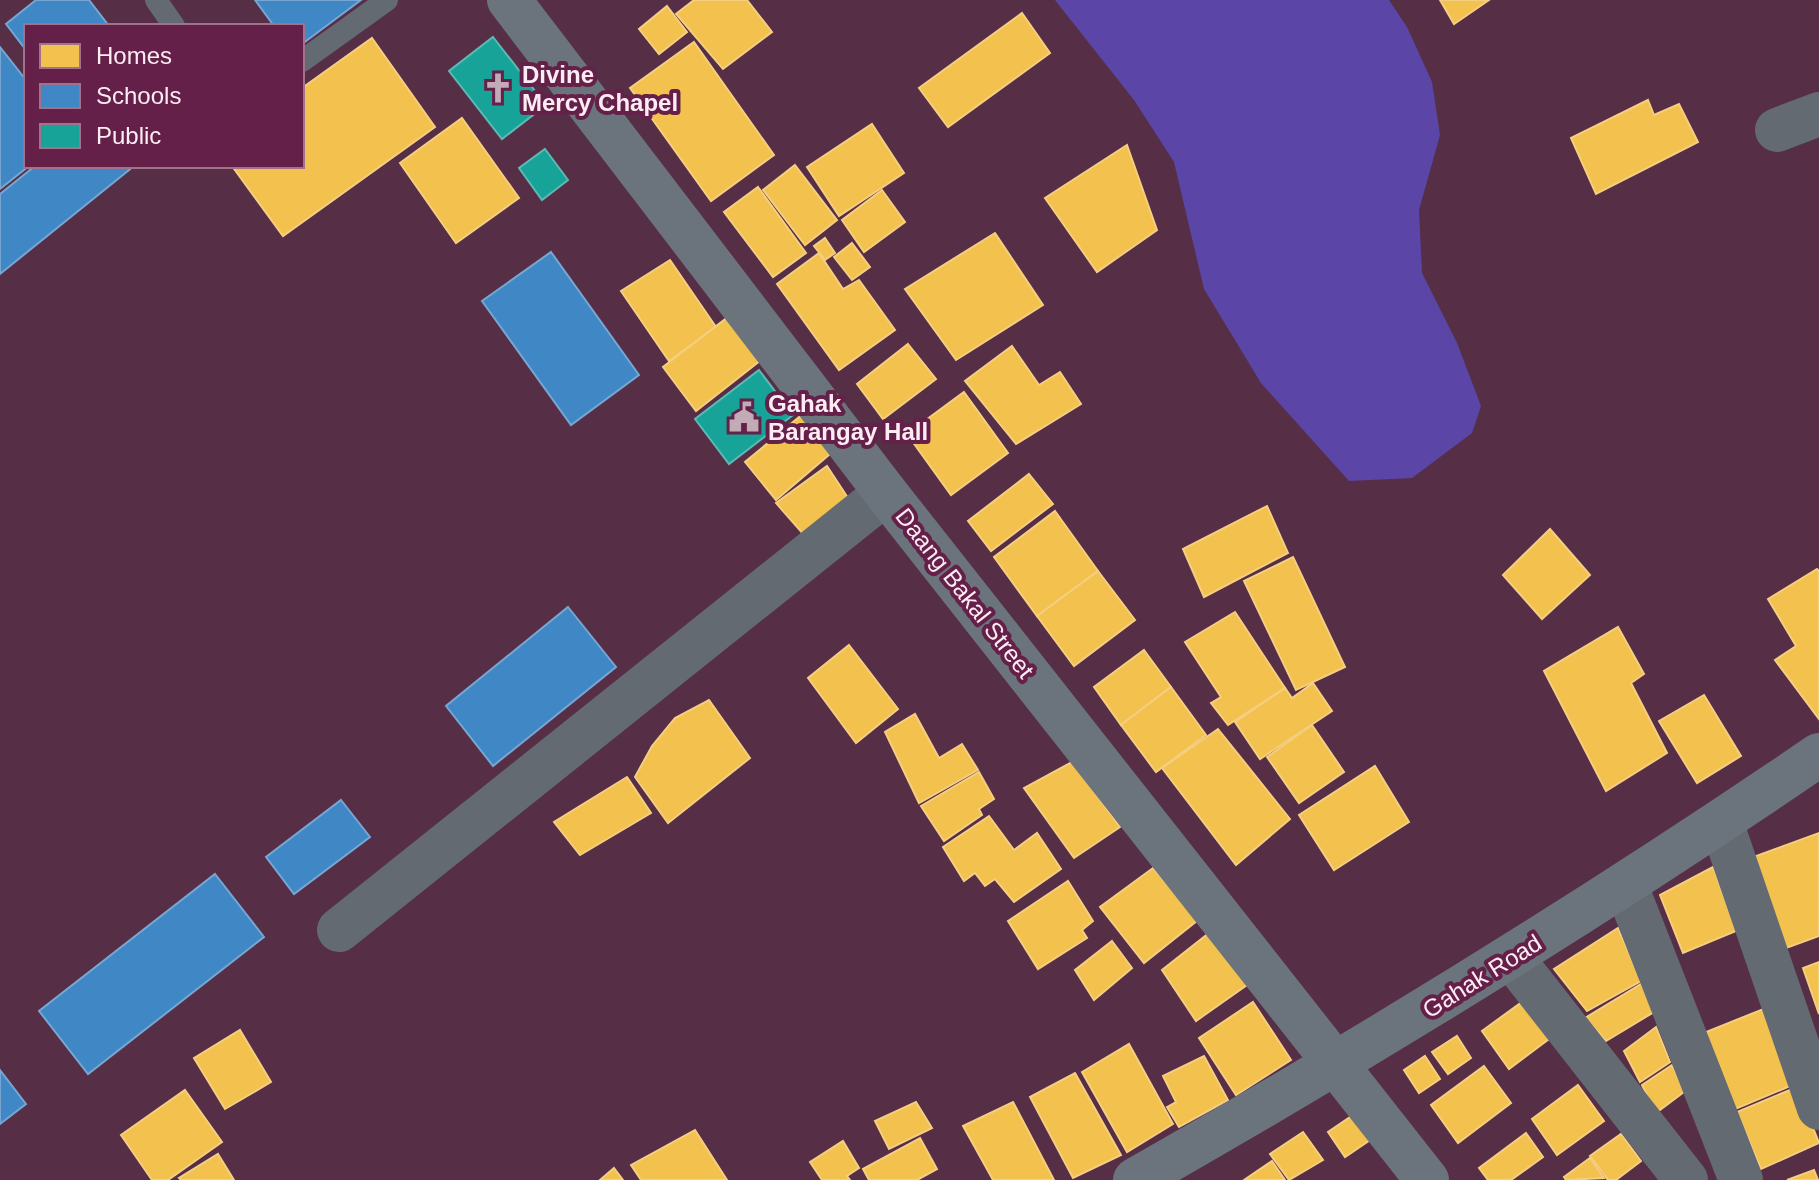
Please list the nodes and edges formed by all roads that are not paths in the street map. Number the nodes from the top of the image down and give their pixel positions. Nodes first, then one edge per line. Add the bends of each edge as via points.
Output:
1 (156, 0) edge
2 (387, 0) edge
3 (509, 0) edge
4 (173, 24) edge
5 (304, 60) edge
6 (1819, 114) edge
7 (1777, 130) dead end
8 (886, 493) junction
9 (1819, 755) edge
10 (1721, 822) junction
11 (1626, 886) junction
12 (339, 930) dead end
13 (1512, 958) junction
14 (1337, 1066) junction
15 (1819, 1108) edge
16 (1135, 1180) edge
17 (1427, 1180) edge
18 (1686, 1180) edge
19 (1741, 1180) edge

1 - 4 lane
2 - 5 lane
3 - 8 street, Daang Bakal Street
6 - 7 street
8 - 12 street
8 - 14 street, Daang Bakal Street
9 - 10 street, Gahak Road
10 - 11 street, Gahak Road
10 - 15 street
11 - 13 street, Gahak Road
11 - 19 street
13 - 14 street, Gahak Road
13 - 18 street
14 - 16 street, Gahak Road
14 - 17 street, Daang Bakal Street

